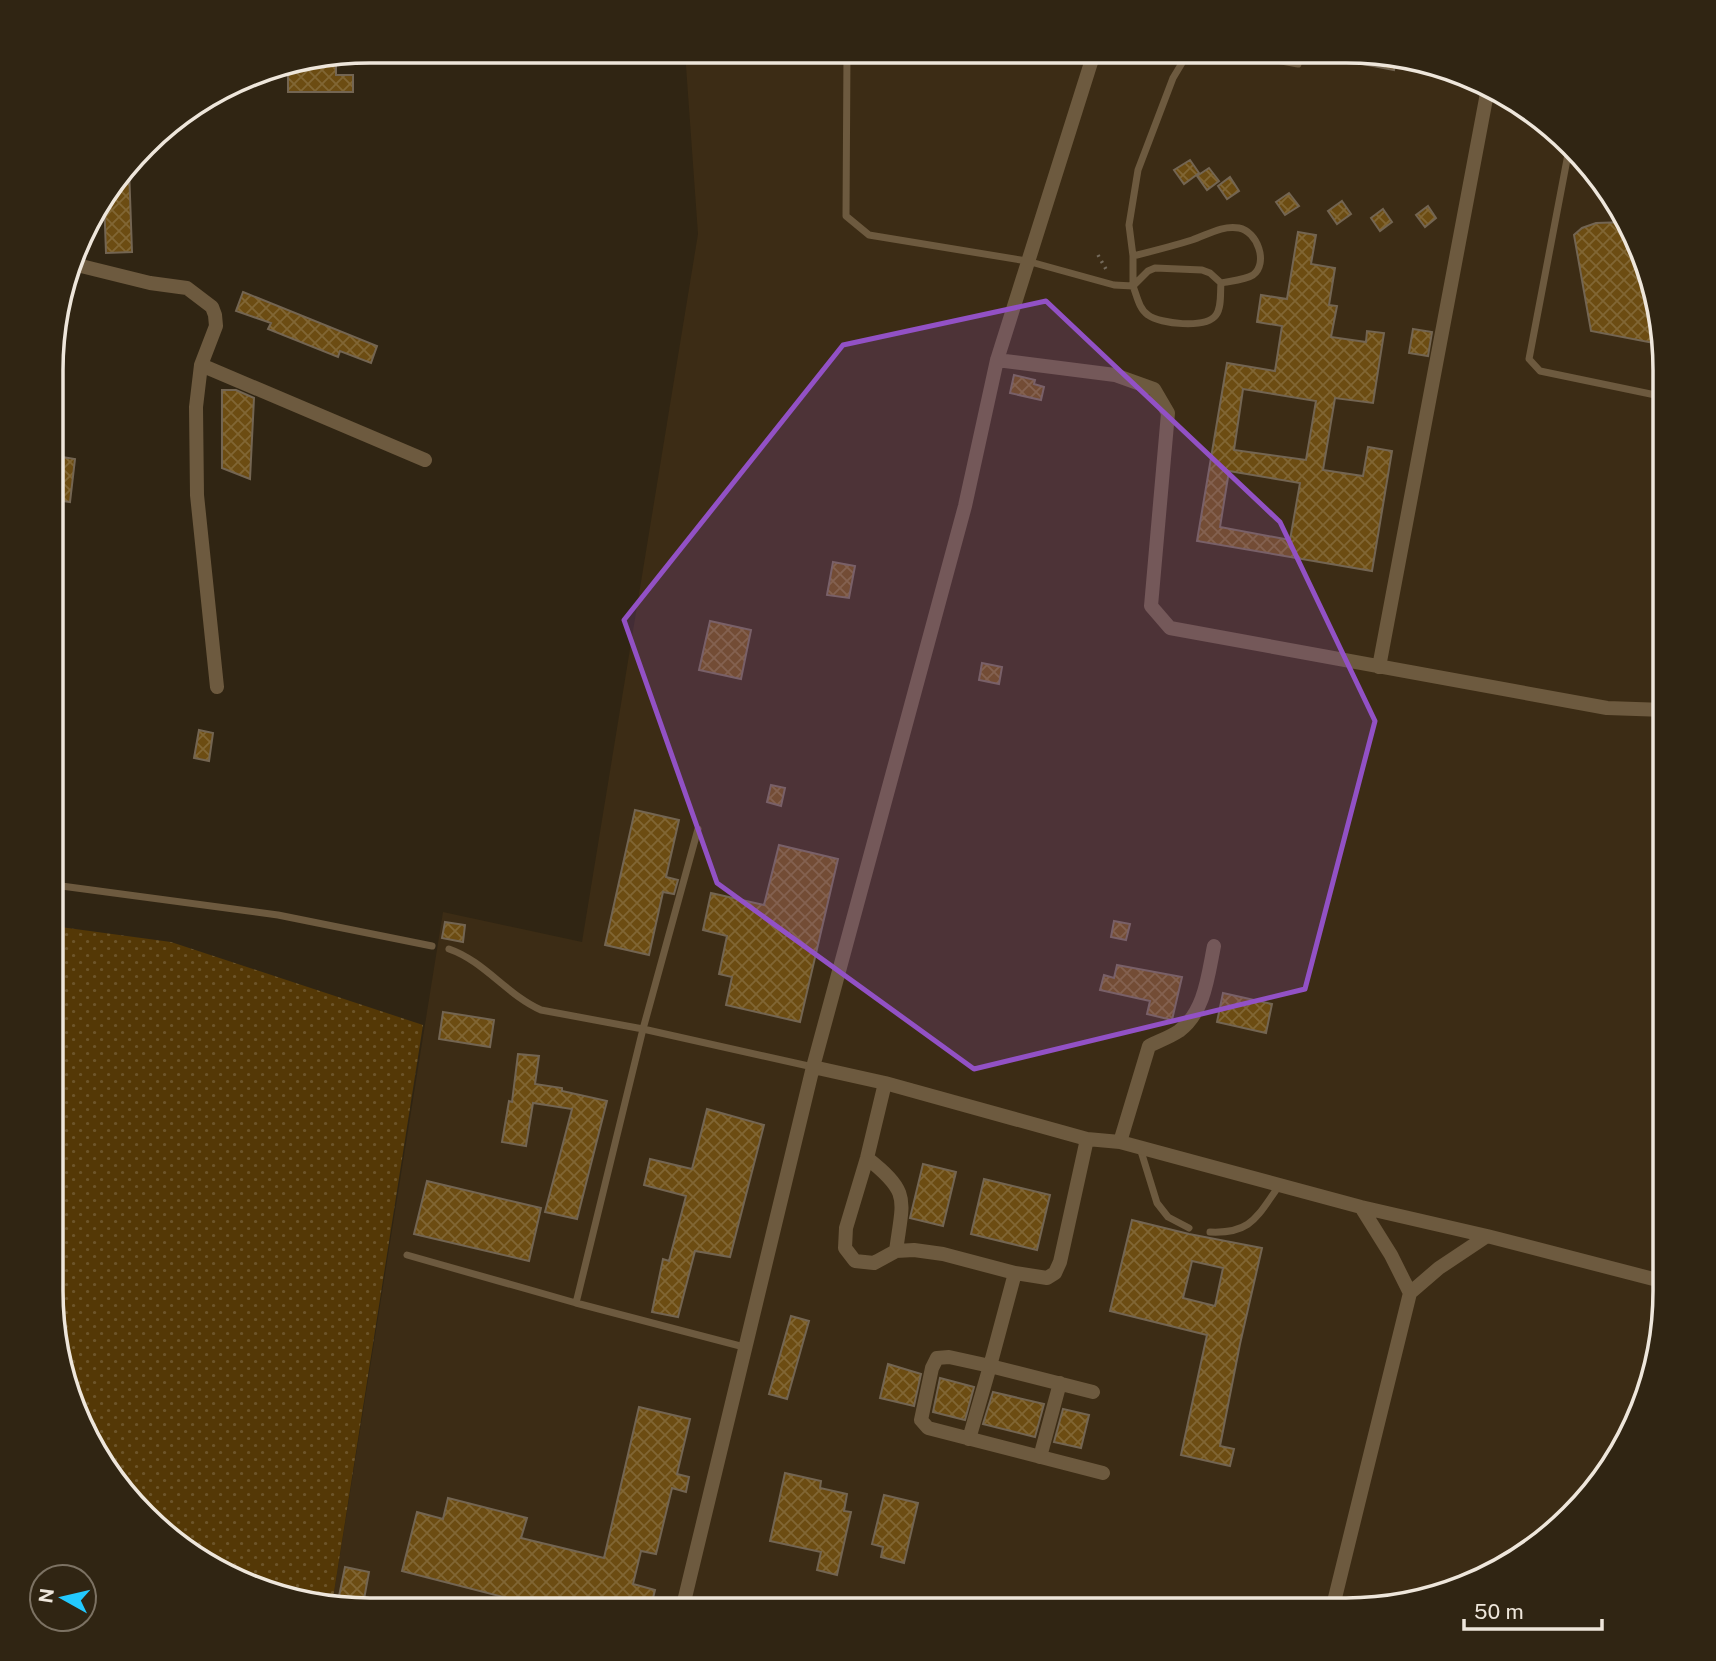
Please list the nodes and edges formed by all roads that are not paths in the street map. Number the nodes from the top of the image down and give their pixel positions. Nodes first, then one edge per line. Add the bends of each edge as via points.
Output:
1 (847, 63) edge
2 (1091, 63) edge
3 (1182, 63) edge
4 (1293, 63) edge
5 (1298, 64) dead end
6 (1486, 97) edge
7 (1567, 158) edge
8 (1133, 256) junction
9 (1027, 261) junction
10 (81, 266) edge
11 (1221, 283) junction
12 (1133, 286) junction
13 (998, 360) junction
14 (201, 365) junction
15 (1653, 395) edge
16 (425, 460) dead end
17 (1379, 667) junction
18 (217, 687) dead end
19 (1653, 710) edge
20 (698, 829) dead end
21 (63, 887) edge
22 (432, 946) dead end
23 (1214, 946) dead end
24 (449, 949) dead end
25 (643, 1029) junction
26 (813, 1067) junction
27 (885, 1083) junction
28 (1087, 1139) junction
29 (1120, 1142) junction
30 (1140, 1148) junction
31 (867, 1158) junction
32 (1279, 1185) junction
33 (1361, 1207) junction
34 (1189, 1228) dead end
35 (1210, 1232) dead end
36 (1487, 1236) junction
37 (896, 1251) junction
38 (407, 1255) dead end
39 (1015, 1273) junction
40 (1653, 1279) edge
41 (1410, 1293) junction
42 (576, 1303) junction
43 (744, 1347) junction
44 (990, 1366) junction
45 (1060, 1383) junction
46 (1093, 1392) dead end
47 (968, 1439) junction
48 (1040, 1457) junction
49 (1103, 1474) dead end
50 (685, 1598) edge
51 (1335, 1598) edge

1 - 9 lane via 846,216 869,235
2 - 9 street
3 - 8 lane via 1138,170 1129,225
4 - 5 lane
6 - 17 street
7 - 15 lane via 1529,359 1540,371
8 - 11 lane via 1225,227 1248,231 1262,258 1260,266 1252,276
8 - 12 lane
9 - 12 lane
9 - 13 street
10 - 14 street via 197,294 212,307 216,326
11 - 12 lane via 1202,271 1156,268
11 - 12 lane via 1219,312 1204,324 1160,321 1147,315
13 - 17 street via 1115,375 1154,388 1168,413 1151,606 1170,628
13 - 26 street via 965,506
14 - 16 street
14 - 18 street via 196,407 197,495
17 - 19 street via 1607,708
20 - 25 lane
21 - 22 lane via 278,915
23 - 29 street via 1196,1015 1179,1031 1149,1046
24 - 25 lane via 541,1010
25 - 26 lane
25 - 42 lane
26 - 27 street
26 - 43 street
27 - 28 street
27 - 31 street
28 - 29 street
28 - 39 street via 1055,1273 1047,1278
29 - 30 street
30 - 32 street
30 - 34 lane via 1157,1203 1168,1217
31 - 37 street via 899,1188 902,1205
31 - 37 street via 846,1228 845,1248 855,1261 874,1264
32 - 33 street
32 - 35 lane via 1255,1219 1240,1230
33 - 36 street
33 - 41 street
36 - 40 street
36 - 41 street
37 - 39 street via 943,1254
38 - 42 lane
39 - 44 street
41 - 51 street
42 - 43 lane
43 - 50 street
44 - 45 street
44 - 47 street
44 - 47 street via 949,1357 937,1359 932,1368 920,1420 928,1428
45 - 46 street
45 - 48 street
47 - 48 street
48 - 49 street

